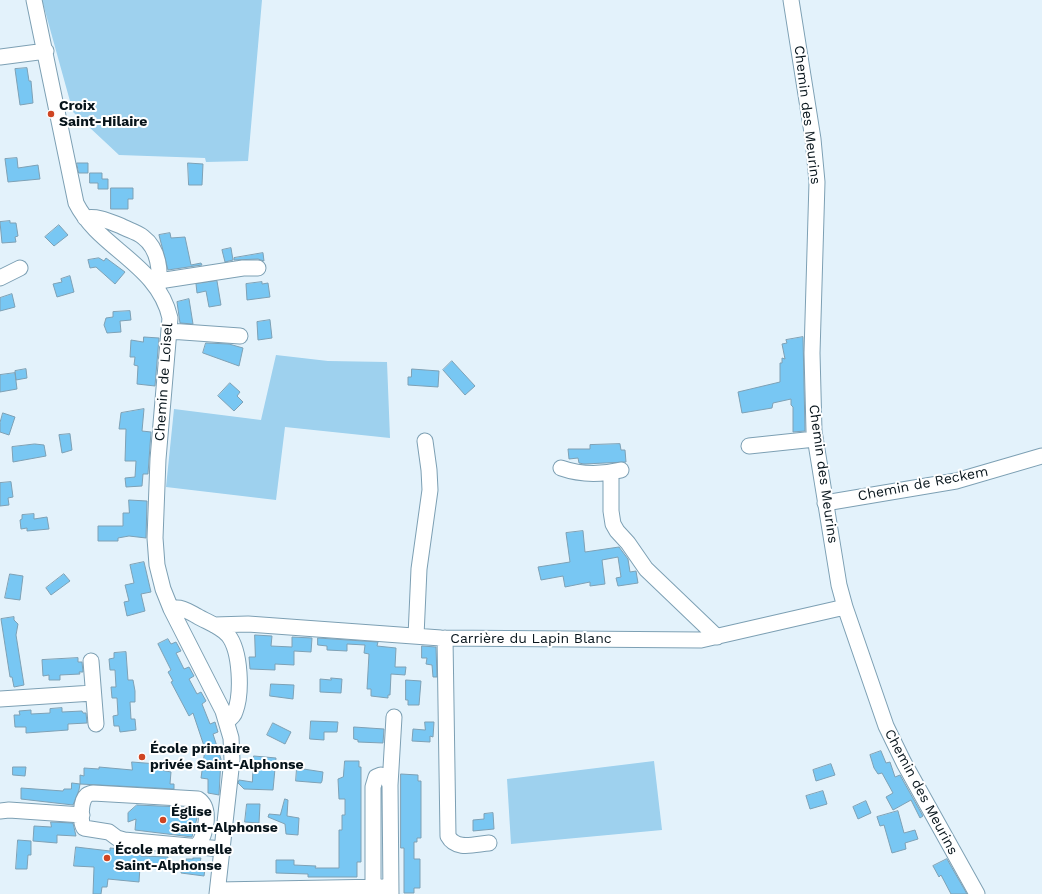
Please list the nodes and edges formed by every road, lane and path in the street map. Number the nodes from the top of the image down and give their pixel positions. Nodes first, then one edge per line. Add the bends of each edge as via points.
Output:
1 (34, 0) edge
2 (791, 0) edge
3 (46, 51) junction
4 (0, 57) edge
5 (85, 218) junction
6 (20, 268) dead end
7 (258, 268) dead end
8 (0, 278) edge
9 (158, 285) junction
10 (169, 331) junction
11 (240, 336) dead end
12 (815, 439) junction
13 (424, 441) dead end
14 (749, 446) dead end
15 (1042, 456) edge
16 (560, 468) dead end
17 (825, 503) junction
18 (844, 607) junction
19 (171, 609) junction
20 (214, 626) junction
21 (416, 636) junction
22 (717, 637) junction
23 (445, 638) junction
24 (91, 661) dead end
25 (94, 693) junction
26 (0, 699) edge
27 (394, 717) dead end
28 (227, 721) junction
29 (96, 724) dead end
30 (390, 785) junction
31 (198, 799) junction
32 (228, 802) junction
33 (0, 811) edge
34 (78, 815) junction
35 (489, 843) dead end
36 (197, 846) junction
37 (222, 849) junction
38 (373, 890) edge
39 (391, 890) edge
40 (217, 892) edge
41 (977, 894) edge

1 - 3 street, Chemin de Loisel
2 - 12 street, Chemin des Meurins via 813,139 817,182 812,360
3 - 4 street
3 - 5 street, Chemin de Loisel via 72,189 76,203
5 - 9 street, Chemin de Loisel
5 - 9 street via 102,218 146,240 153,249 158,264
6 - 8 street
7 - 9 street via 244,268
9 - 10 street, Chemin de Loisel via 168,313
10 - 11 street
10 - 19 street, Chemin de Loisel via 159,452 156,538 158,572
12 - 14 street
12 - 17 street, Chemin des Meurins
13 - 21 street via 430,490 419,569
15 - 17 street, Chemin de Reckem via 956,481
16 - 22 street via 586,474 616,471 612,516 617,531 646,569
17 - 18 street, Chemin des Meurins
18 - 22 street, Carrière du Lapin Blanc
18 - 41 street, Chemin des Meurins via 886,726
19 - 20 street via 182,608
19 - 28 street, Chemin de Loisel
20 - 21 street, Carrière du Lapin Blanc via 248,624
20 - 28 street via 228,636 238,657 236,706 234,715
21 - 23 street, Carrière du Lapin Blanc
22 - 23 street, Carrière du Lapin Blanc via 696,640
23 - 35 street via 448,836 451,842 459,846
24 - 25 street
25 - 26 street
25 - 29 street
27 - 30 street
28 - 32 street, Chemin de Loisel via 233,753
30 - 38 street via 387,777 376,777
30 - 39 street
31 - 32 street
31 - 34 street via 93,793 87,794
31 - 36 street via 204,804 206,811 204,832
32 - 37 street, Chemin de Loisel
33 - 34 street
34 - 36 street via 84,828 109,832 117,838
36 - 37 street
37 - 40 street, Chemin de Loisel
38 - 39 street
38 - 40 street

